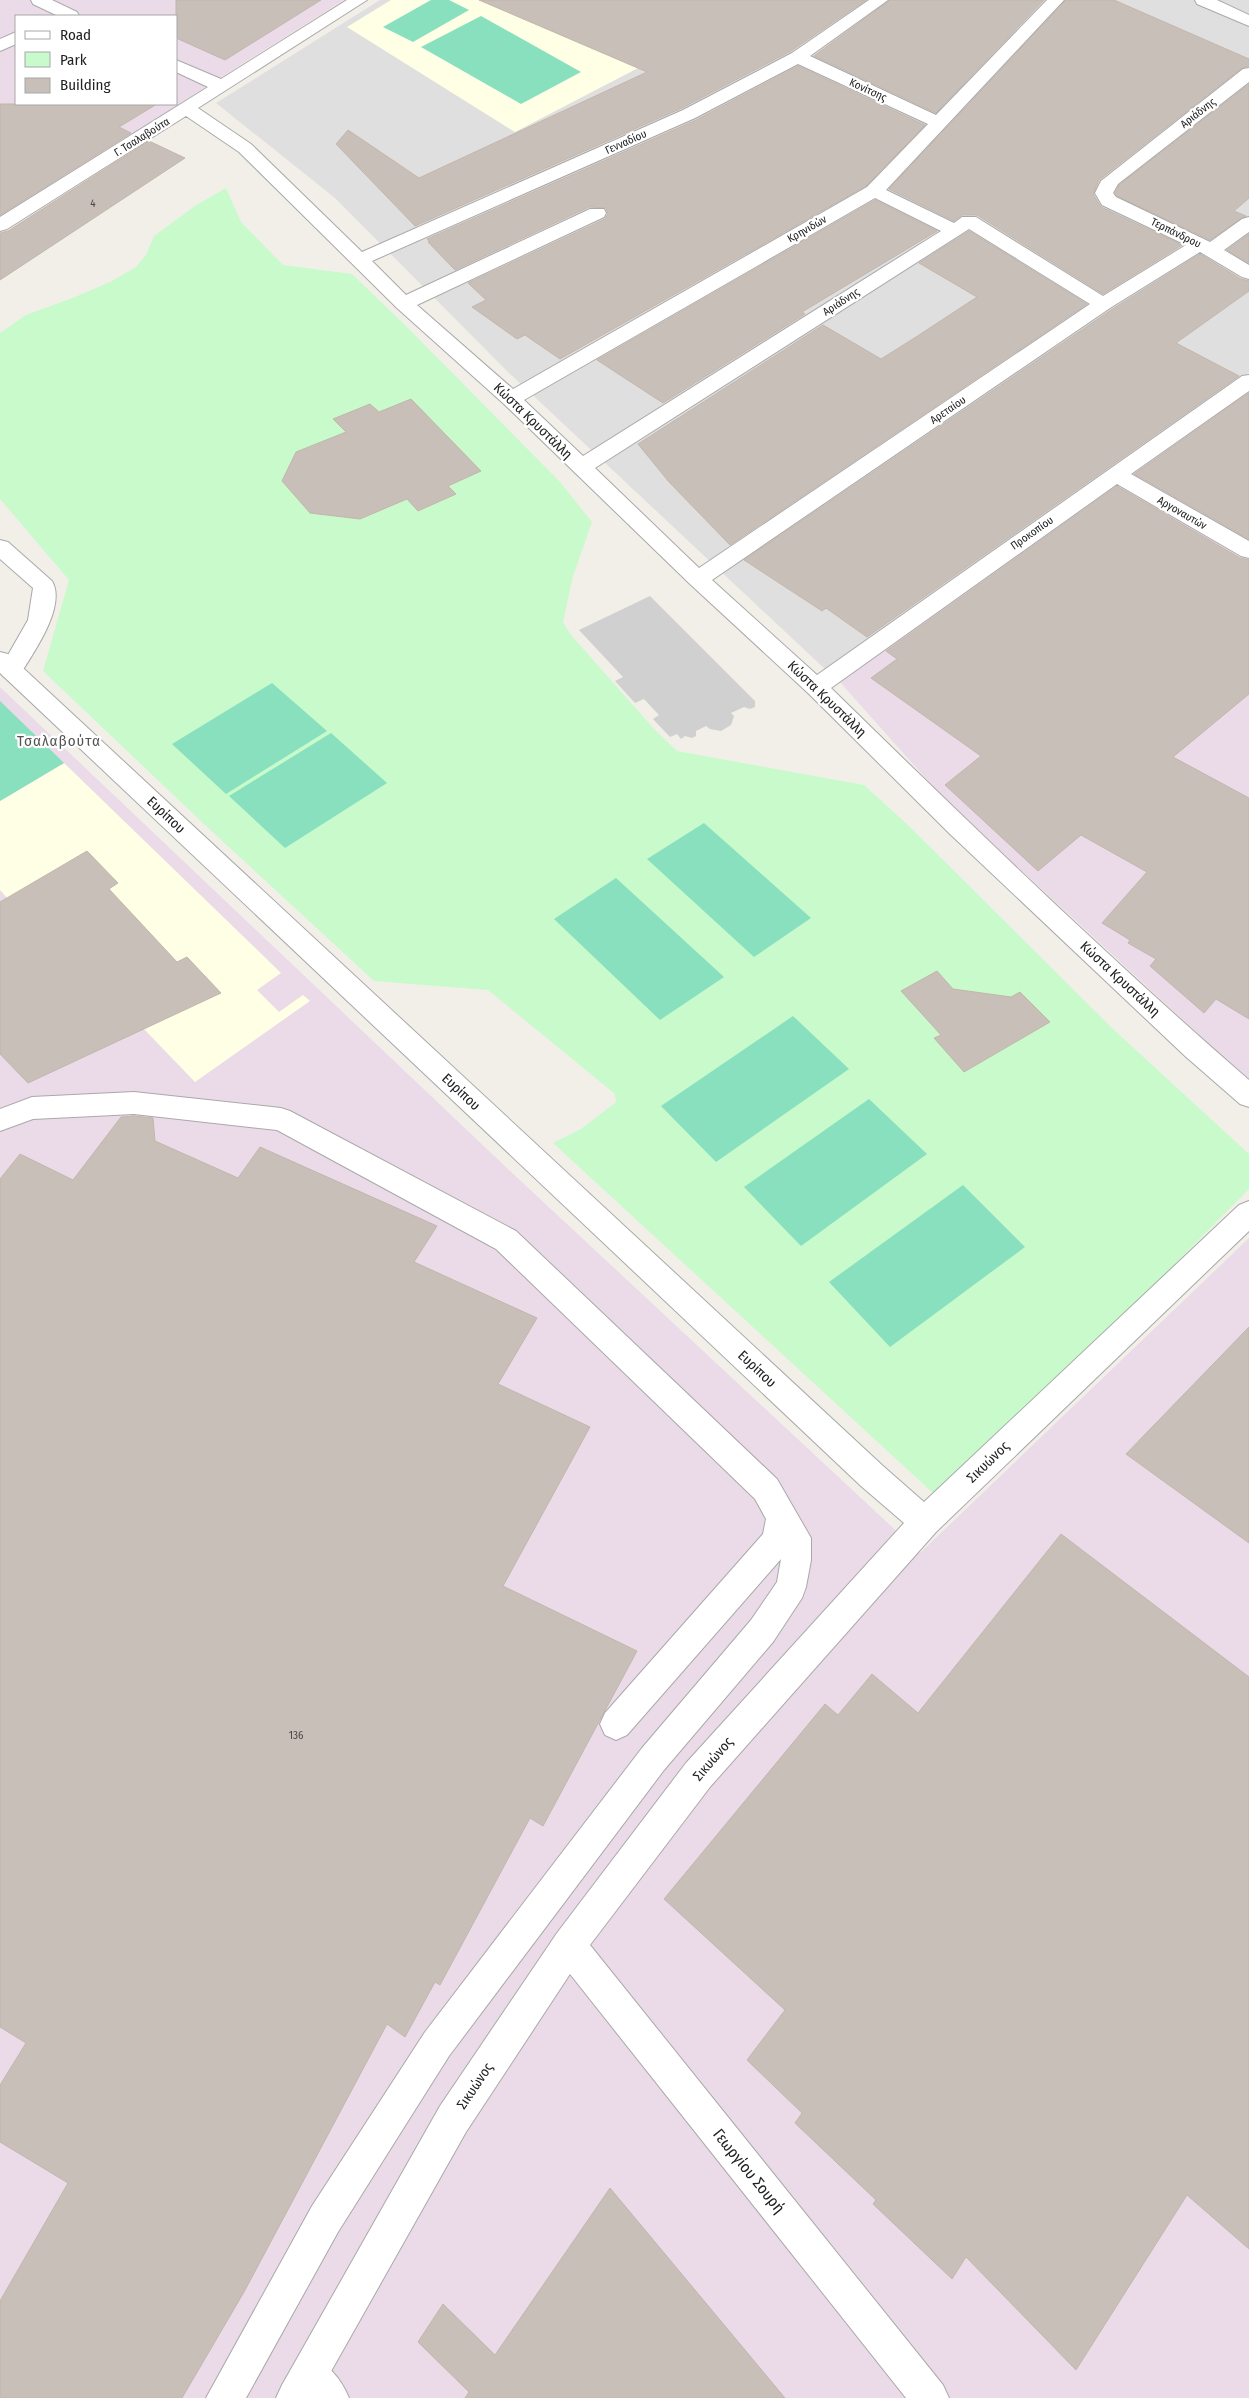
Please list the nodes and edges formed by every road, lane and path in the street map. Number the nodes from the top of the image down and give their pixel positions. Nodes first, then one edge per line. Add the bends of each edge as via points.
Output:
1 (39, 0) edge
2 (82, 0) edge
3 (360, 0) edge
4 (880, 0) edge
5 (1056, 0) edge
6 (1203, 0) edge
7 (62, 15) edge
8 (1249, 21) edge
9 (15, 38) edge
10 (0, 46) edge
11 (798, 57) junction
12 (178, 66) edge
13 (1249, 72) edge
14 (221, 86) junction
15 (187, 109) junction
16 (939, 123) junction
17 (874, 190) junction
18 (1104, 194) joint
19 (597, 213) dead end
20 (1249, 223) edge
21 (0, 225) edge
22 (954, 230) junction
23 (1205, 248) junction
24 (359, 260) junction
25 (1249, 273) edge
26 (404, 304) junction
27 (1103, 304) junction
28 (1249, 381) edge
29 (511, 399) junction
30 (581, 467) junction
31 (1116, 474) junction
32 (0, 546) edge
33 (1249, 551) edge
34 (698, 579) junction
35 (6, 665) edge
36 (816, 687) junction
37 (1249, 1096) edge
38 (0, 1120) edge
39 (1249, 1214) edge
40 (782, 1516) junction
41 (925, 1522) junction
42 (616, 1724) dead end
43 (568, 1945) junction
44 (311, 2390) edge
45 (225, 2398) edge
46 (930, 2398) edge

1 - 7 street
2 - 7 street
3 - 14 street, Γ. Τσαλαβούτα
4 - 11 street, Γενναδίου
5 - 16 street, Κρηνιδών
6 - 8 street
9 - 10 street
11 - 16 street, Κονίτσης
11 - 24 street, Γενναδίου via 689,114
12 - 14 street
13 - 18 street, Αριάδνης via 1110,181
14 - 15 street, Γ. Τσαλαβούτα
15 - 21 street, Γ. Τσαλαβούτα
15 - 24 street, Κώστα Κρυστάλλη via 245,148
16 - 17 street, Κρηνιδών
17 - 22 street
17 - 29 street, Κρηνιδών
18 - 23 street, Τερπάνδρου via 1109,201
19 - 26 street
20 - 23 street, Αρεταίου
22 - 27 street, Αριάδνης via 969,221
22 - 30 street, Αριάδνης
23 - 25 street, Τερπάνδρου
23 - 27 street, Αρεταίου
24 - 26 street, Κώστα Κρυστάλλη
26 - 29 street, Κώστα Κρυστάλλη
27 - 34 street, Αρεταίου
28 - 31 street, Προκοπίου
29 - 30 street, Κώστα Κρυστάλλη
30 - 34 street, Κώστα Κρυστάλλη
31 - 33 street, Αργοναυτών
31 - 36 street, Προκοπίου
32 - 35 street via 44,586 45,604 34,634
34 - 36 street, Κώστα Κρυστάλλη
35 - 41 street, Ευρίπου via 872,1476
36 - 37 street, Κώστα Κρυστάλλη via 973,842
38 - 40 street via 32,1108 134,1103 282,1119 506,1240 766,1489
39 - 41 street, Σικυώνος
40 - 42 street via 777,1541
40 - 45 street via 796,1538 791,1587 762,1631 653,1759 437,2044 325,2219
41 - 43 street, Σικυώνος via 698,1775
43 - 44 street, Σικυώνος via 453,2119
43 - 46 street, Γεωργίου Σουρή

